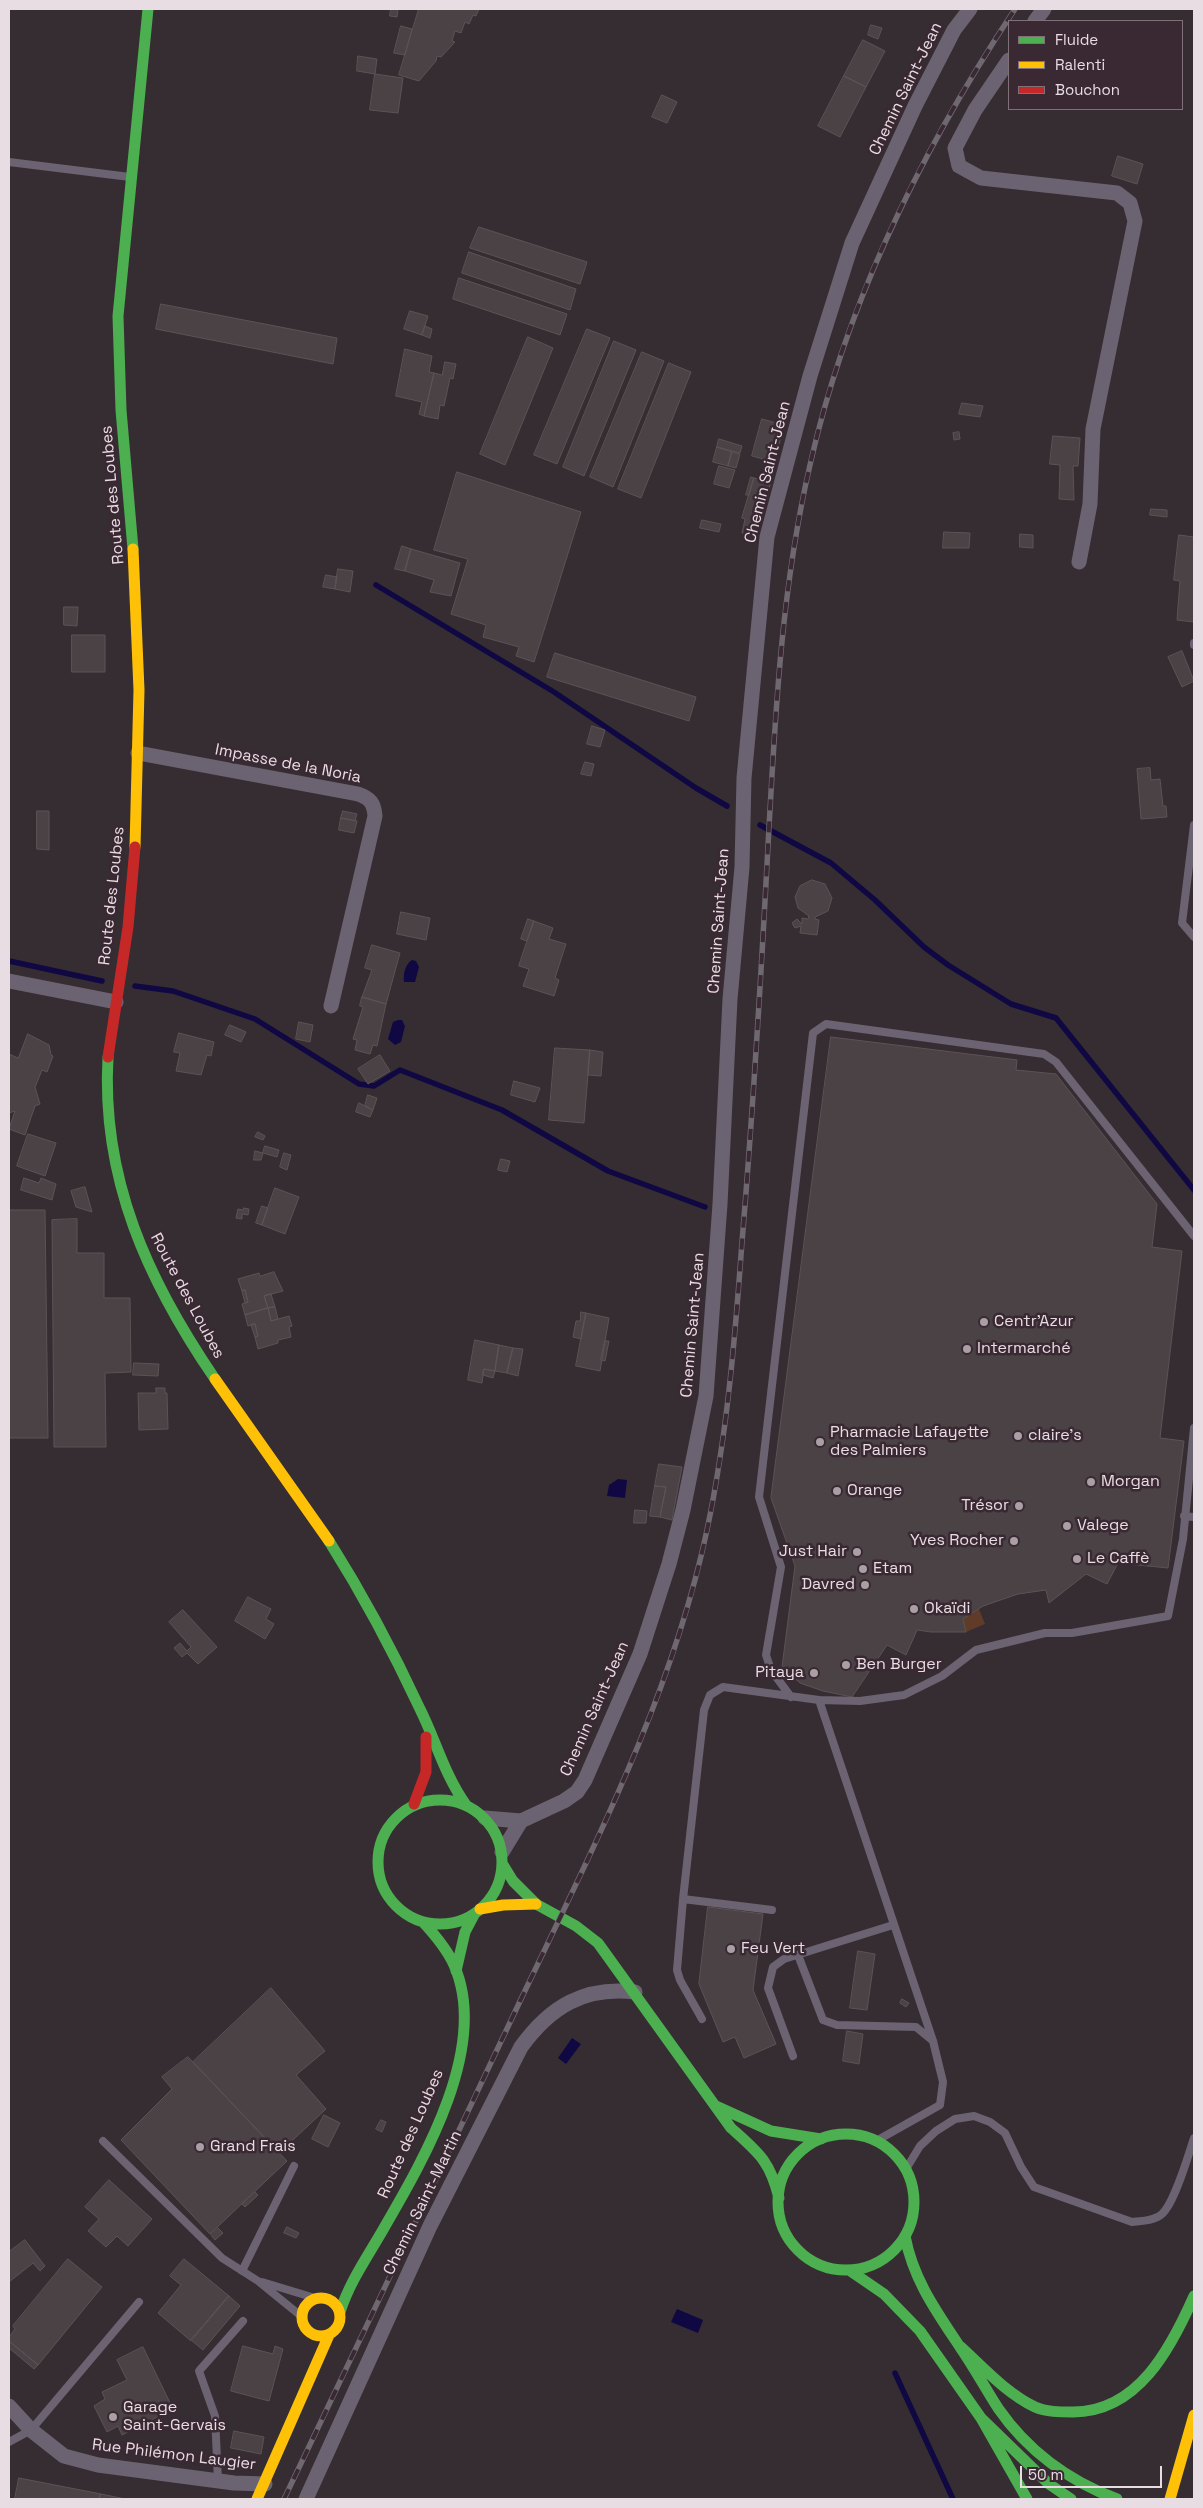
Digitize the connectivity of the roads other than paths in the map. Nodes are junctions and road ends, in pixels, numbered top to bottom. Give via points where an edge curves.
1 (148, 9) edge
2 (970, 9) edge
3 (1044, 9) edge
4 (1036, 20) edge
5 (1008, 61) edge
6 (9, 162) edge
7 (130, 177) junction
8 (1079, 562) dead end
9 (138, 753) junction
10 (1194, 826) edge
11 (1194, 937) edge
12 (9, 981) edge
13 (116, 1002) junction
14 (331, 1006) dead end
15 (1194, 1236) edge
16 (1194, 1428) edge
17 (1184, 1516) junction
18 (1194, 1517) edge
19 (790, 1696) junction
20 (819, 1700) junction
21 (418, 1706) junction
22 (414, 1804) junction
23 (466, 1805) junction
24 (484, 1818) junction
25 (521, 1821) junction
26 (502, 1858) junction
27 (683, 1899) junction
28 (536, 1904) junction
29 (772, 1910) dead end
30 (477, 1912) junction
31 (423, 1922) junction
32 (893, 1925) junction
33 (798, 1955) junction
34 (456, 1971) junction
35 (635, 1992) junction
36 (702, 2018) dead end
37 (933, 2041) junction
38 (793, 2056) dead end
39 (714, 2106) junction
40 (1194, 2138) edge
41 (821, 2139) junction
42 (103, 2141) dead end
43 (876, 2141) junction
44 (294, 2166) dead end
45 (906, 2169) junction
46 (779, 2198) junction
47 (905, 2236) junction
48 (850, 2270) junction
49 (242, 2271) junction
50 (356, 2271) junction
51 (258, 2280) junction
52 (1194, 2296) edge
53 (317, 2298) junction
54 (139, 2302) dead end
55 (340, 2312) junction
56 (301, 2316) junction
57 (243, 2321) dead end
58 (306, 2330) junction
59 (328, 2335) junction
60 (961, 2347) junction
61 (312, 2378) junction
62 (9, 2406) edge
63 (1194, 2415) edge
64 (981, 2418) junction
65 (31, 2430) junction
66 (9, 2442) edge
67 (218, 2481) junction
68 (265, 2484) junction
69 (257, 2499) edge
70 (306, 2499) edge
71 (1027, 2499) edge
72 (1071, 2499) edge
73 (1117, 2499) edge
74 (1170, 2499) edge

1 - 7 main road, Route des Loubes
2 - 25 street, Chemin Saint-Jean via 954,30 915,106 852,243 810,376 767,537 744,778 742,867 730,999 706,1396 670,1564 640,1654 585,1780 577,1792 564,1801
3 - 4 street
5 - 8 street via 975,110 955,148 959,166 981,178 1117,193 1130,203 1135,221 1093,429 1090,504
6 - 7 lane
7 - 9 main road, Route des Loubes via 118,316 118,363 139,629
9 - 13 main road, Route des Loubes via 134,879
9 - 14 street, Impasse de la Noria via 358,794 371,801 375,816
10 - 11 lane via 1182,923
12 - 13 street
13 - 21 main road, Route des Loubes via 108,1073 109,1127 118,1177 142,1250 201,1361 351,1576
15 - 19 lane via 1056,1062 1044,1054 826,1024 813,1033 759,1497 781,1567 766,1655 770,1670
16 - 17 lane
17 - 18 lane
17 - 20 lane via 1183,1539 1168,1616 1072,1633 1045,1633 976,1650 942,1676 904,1695
19 - 20 lane
19 - 27 lane via 722,1687 710,1695 704,1710
20 - 32 lane
21 - 22 main road, Route des Loubes via 428,1757 424,1787
21 - 23 main road, Route des Loubes via 432,1732 447,1776
22 - 23 main road via 444,1799
22 - 31 main road via 388,1826 381,1841 379,1874 384,1890 394,1904
23 - 24 main road
24 - 25 street, Chemin Saint-Jean
24 - 26 main road via 493,1828
25 - 26 street
26 - 28 main road via 514,1881
26 - 30 main road via 496,1888
27 - 29 lane
27 - 36 lane via 678,1970 680,1980
28 - 30 main road via 503,1905
28 - 35 main road via 598,1942
30 - 31 main road via 449,1924
30 - 34 main road, Route des Loubes via 465,1932
31 - 34 main road, Route des Loubes via 446,1951
32 - 33 lane
32 - 37 lane
33 - 37 lane via 823,2020 837,2025 916,2028
33 - 38 lane via 773,1967 768,1988
34 - 50 main road, Route des Loubes via 464,2031 456,2076 431,2137 392,2215
35 - 39 main road
35 - 70 street, Chemin Saint-Martin via 602,1991 572,2001 550,2014 520,2047 433,2219
37 - 43 lane via 943,2082 940,2106
39 - 41 main road via 770,2131
39 - 46 main road via 731,2128 758,2152 773,2174
40 - 45 lane via 1172,2198 1162,2215 1132,2222 1034,2187 1005,2133 974,2116 955,2120 936,2131 920,2146
41 - 43 main road via 848,2134
41 - 46 main road via 804,2148 792,2162 782,2179
42 - 49 lane via 222,2258
43 - 45 main road via 893,2153
44 - 49 lane
45 - 47 main road via 914,2202 912,2220
46 - 48 main road via 783,2226 798,2250 831,2268
47 - 48 main road via 884,2259
47 - 60 main road via 907,2255 924,2296
48 - 64 main road via 884,2294 920,2331
49 - 51 lane
50 - 53 main road, Route des Loubes
50 - 55 main road, Route des Loubes
51 - 53 lane
51 - 56 lane
52 - 60 main road via 1171,2344 1138,2387 1104,2409 1079,2415 1037,2408 1010,2391
53 - 55 main road via 332,2301
53 - 56 main road via 308,2302
54 - 65 lane
55 - 59 main road via 338,2326
56 - 58 main road
57 - 67 lane via 199,2371 215,2416
58 - 59 main road via 321,2336
58 - 61 main road
59 - 61 main road
60 - 73 main road via 1011,2425 1034,2448 1076,2481
61 - 68 main road
62 - 65 street, Rue Philémon Laugier
63 - 74 main road
64 - 71 main road
64 - 72 main road via 1049,2484
65 - 66 lane
65 - 67 street, Rue Philémon Laugier via 64,2456 98,2465
67 - 68 street, Rue Philémon Laugier
68 - 69 main road

